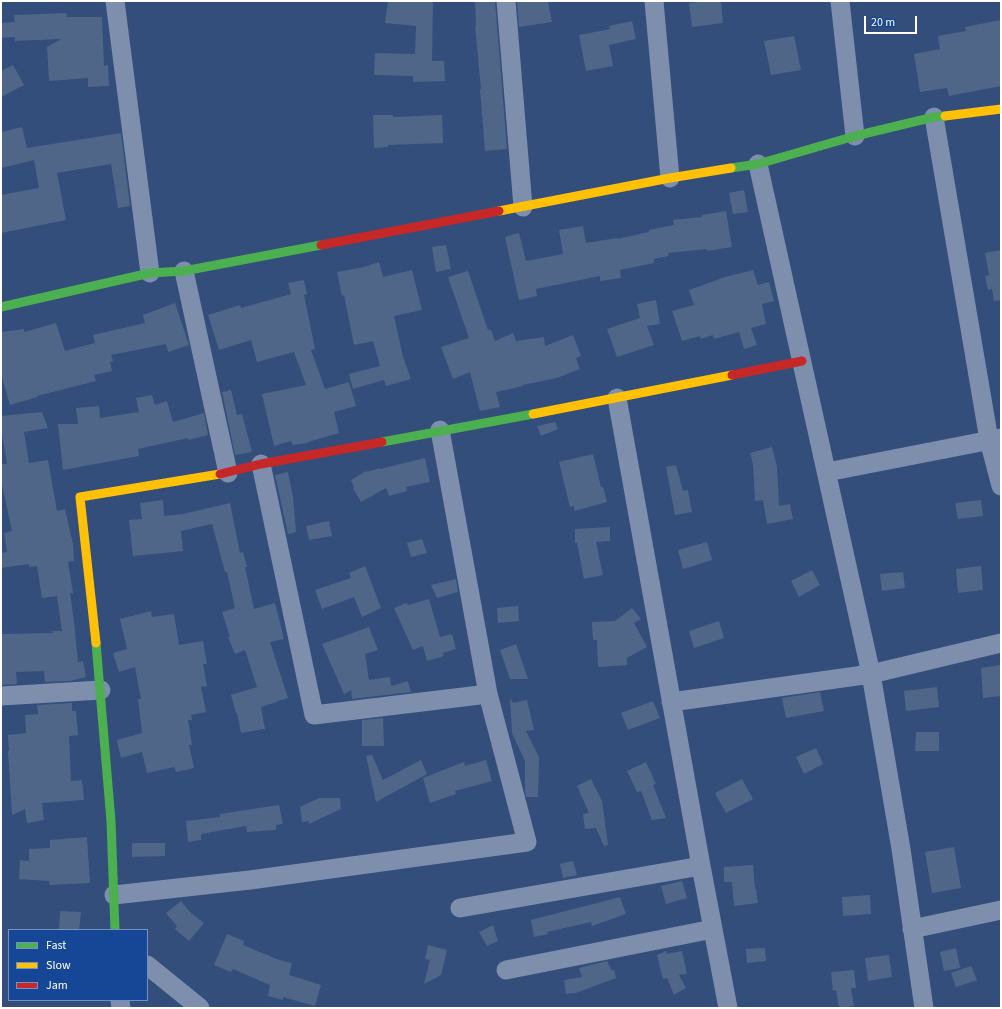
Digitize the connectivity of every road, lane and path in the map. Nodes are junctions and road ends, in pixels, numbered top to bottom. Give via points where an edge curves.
1 (115, 1) edge
2 (506, 1) edge
3 (654, 1) edge
4 (840, 1) edge
5 (1001, 109) edge
6 (934, 117) junction
7 (855, 136) junction
8 (758, 164) junction
9 (670, 178) junction
10 (523, 207) junction
11 (184, 271) junction
12 (150, 273) junction
13 (1, 307) edge
14 (802, 361) junction
15 (617, 398) junction
16 (440, 430) junction
17 (995, 439) edge
18 (261, 464) junction
19 (827, 472) junction
20 (228, 473) junction
21 (1001, 486) edge
22 (1001, 643) edge
23 (871, 674) junction
24 (101, 690) junction
25 (488, 694) junction
26 (1, 696) edge
27 (672, 702) junction
28 (701, 866) junction
29 (114, 895) junction
30 (460, 908) dead end
31 (1001, 910) edge
32 (912, 928) junction
33 (115, 929) edge
34 (713, 929) junction
35 (148, 966) edge
36 (506, 970) dead end
37 (200, 1008) edge
38 (728, 1008) edge
39 (924, 1008) edge

1 - 12 street
2 - 10 street
3 - 9 street
4 - 7 street
5 - 6 street
6 - 7 street
6 - 17 street
7 - 8 street
8 - 9 street
8 - 14 street
9 - 10 street
10 - 11 street
11 - 12 street
11 - 20 street
12 - 13 street
14 - 15 street
14 - 19 street
15 - 16 street
15 - 27 street
16 - 18 street
16 - 25 street
17 - 19 street
17 - 21 street
18 - 20 street
18 - 25 street via 314,715
19 - 23 street
20 - 24 street via 80,497
22 - 23 street
23 - 27 street
23 - 32 street
24 - 26 street
24 - 29 street
25 - 29 street via 527,842 250,880
27 - 28 street
28 - 30 street
28 - 34 street
29 - 33 street
31 - 32 street
32 - 39 street
34 - 36 street
34 - 38 street
35 - 37 street

